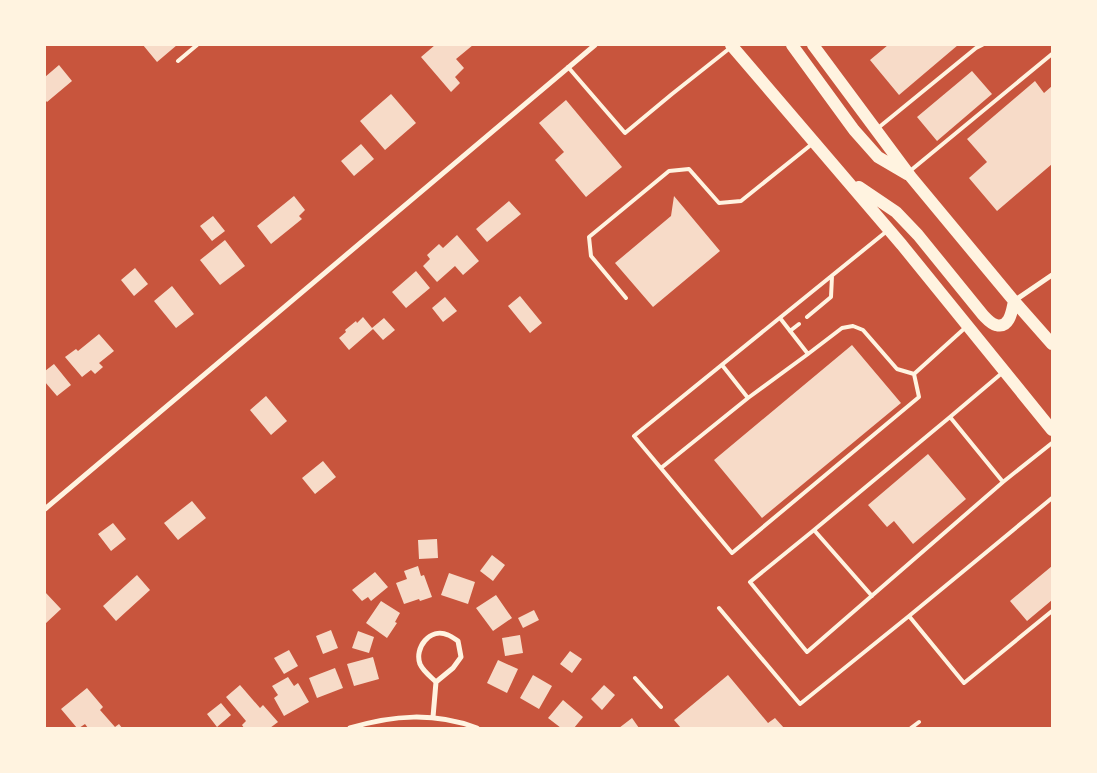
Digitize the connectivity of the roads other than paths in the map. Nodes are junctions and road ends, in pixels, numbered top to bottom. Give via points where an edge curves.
1 (197, 45) edge
2 (596, 45) edge
3 (792, 45) edge
4 (812, 45) edge
5 (982, 45) edge
6 (732, 46) edge
7 (1052, 54) edge
8 (178, 61) dead end
9 (568, 67) junction
10 (876, 130) junction
11 (814, 142) junction
12 (910, 174) junction
13 (844, 178) junction
14 (889, 229) junction
15 (1052, 275) edge
16 (832, 276) junction
17 (626, 298) dead end
18 (1014, 301) junction
19 (807, 317) dead end
20 (780, 318) junction
21 (799, 324) dead end
22 (968, 325) junction
23 (790, 331) junction
24 (1052, 343) edge
25 (808, 354) junction
26 (722, 365) junction
27 (1004, 371) junction
28 (914, 374) junction
29 (748, 398) junction
30 (950, 417) junction
31 (1052, 430) edge
32 (1052, 443) edge
33 (661, 468) junction
34 (1003, 482) junction
35 (1052, 498) edge
36 (45, 509) edge
37 (814, 530) junction
38 (872, 596) junction
39 (719, 608) dead end
40 (1052, 611) edge
41 (909, 616) junction
42 (636, 678) dead end
43 (436, 682) junction
44 (660, 707) dead end
45 (433, 717) junction
46 (919, 722) dead end
47 (350, 728) edge
48 (476, 728) edge
49 (911, 728) edge

1 - 8 lane
2 - 9 street
3 - 12 main road via 854,130 878,157
4 - 10 main road
5 - 10 lane
6 - 9 lane via 625,133
6 - 11 main road
7 - 12 lane
9 - 36 street
10 - 12 main road
11 - 13 main road
11 - 17 lane via 741,201 718,203 689,169 669,171 618,213 590,237 591,256
12 - 18 main road
13 - 14 main road
13 - 18 main road via 896,212 990,321 996,325 1007,322
14 - 16 lane
14 - 22 main road
15 - 18 street
16 - 19 lane via 831,297
16 - 20 lane
18 - 24 main road
20 - 23 lane
20 - 26 lane
21 - 23 lane
22 - 27 main road
22 - 28 lane
23 - 25 lane
25 - 28 lane via 842,328 854,326 863,330 897,369
25 - 29 lane
26 - 29 lane
26 - 33 lane via 634,436
27 - 30 lane
27 - 31 main road
28 - 33 lane via 919,398 732,553
29 - 33 lane
30 - 34 lane
30 - 37 lane
32 - 34 lane
34 - 38 lane
35 - 41 lane
37 - 38 lane
37 - 38 lane via 750,582 807,652
39 - 41 lane via 800,704
40 - 41 lane via 964,683
42 - 44 lane
43 - 43 street via 461,657 458,641 448,634 436,634 424,640 418,654 421,666
43 - 45 street
45 - 47 street via 373,721
45 - 48 street
46 - 49 lane

